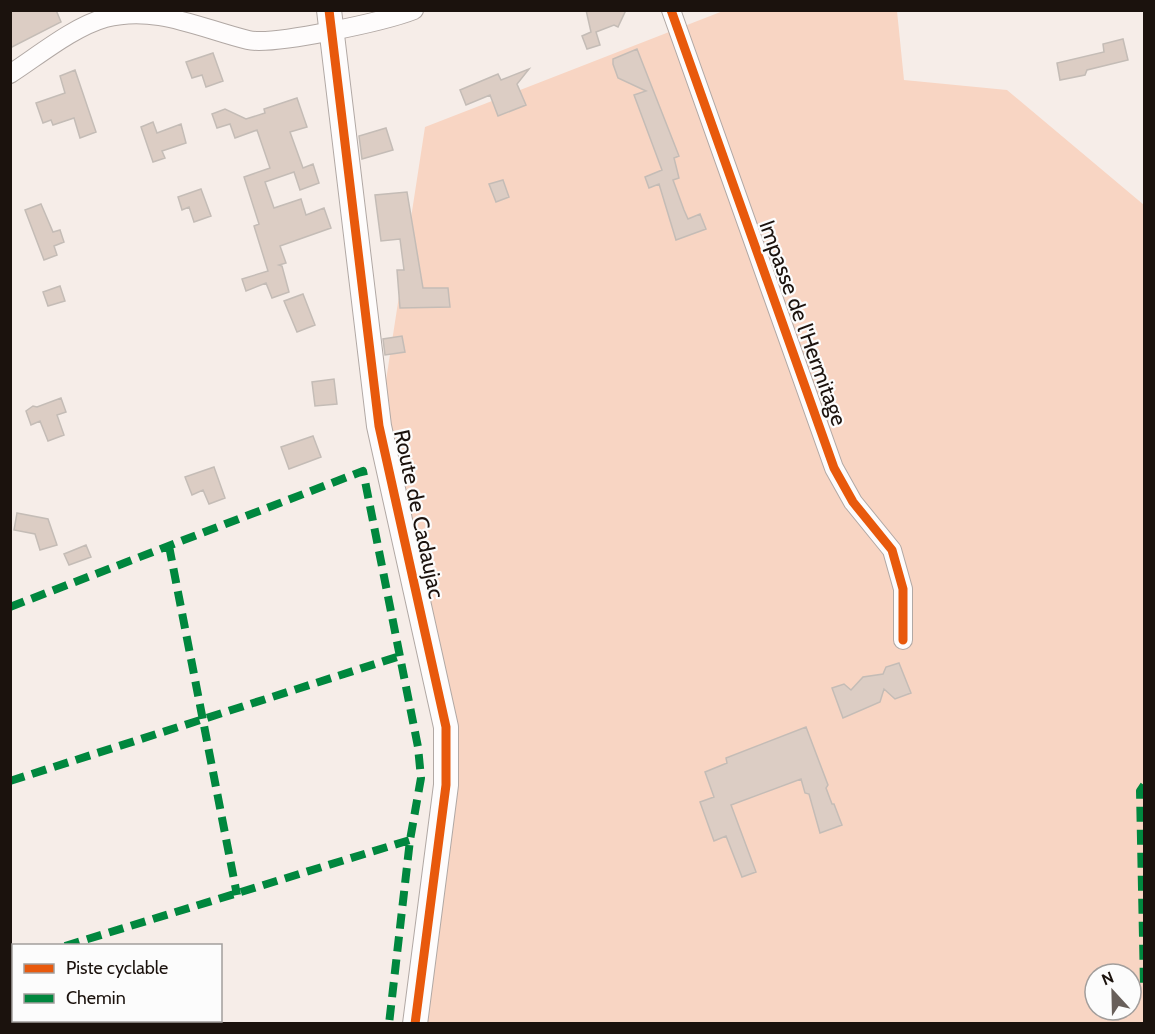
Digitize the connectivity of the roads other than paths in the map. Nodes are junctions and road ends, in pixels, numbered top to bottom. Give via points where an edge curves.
1 (414, 10) edge
2 (671, 10) edge
3 (331, 20) edge
4 (10, 74) edge
5 (903, 640) dead end
6 (415, 1023) edge

1 - 3 street via 396,17
2 - 5 street, Impasse de l'Hermitage via 834,468 853,502 892,550 903,589
3 - 4 street via 250,40 164,16 136,14 104,19 59,41
3 - 6 street, Route de Cadaujac via 379,426 446,727 446,785

